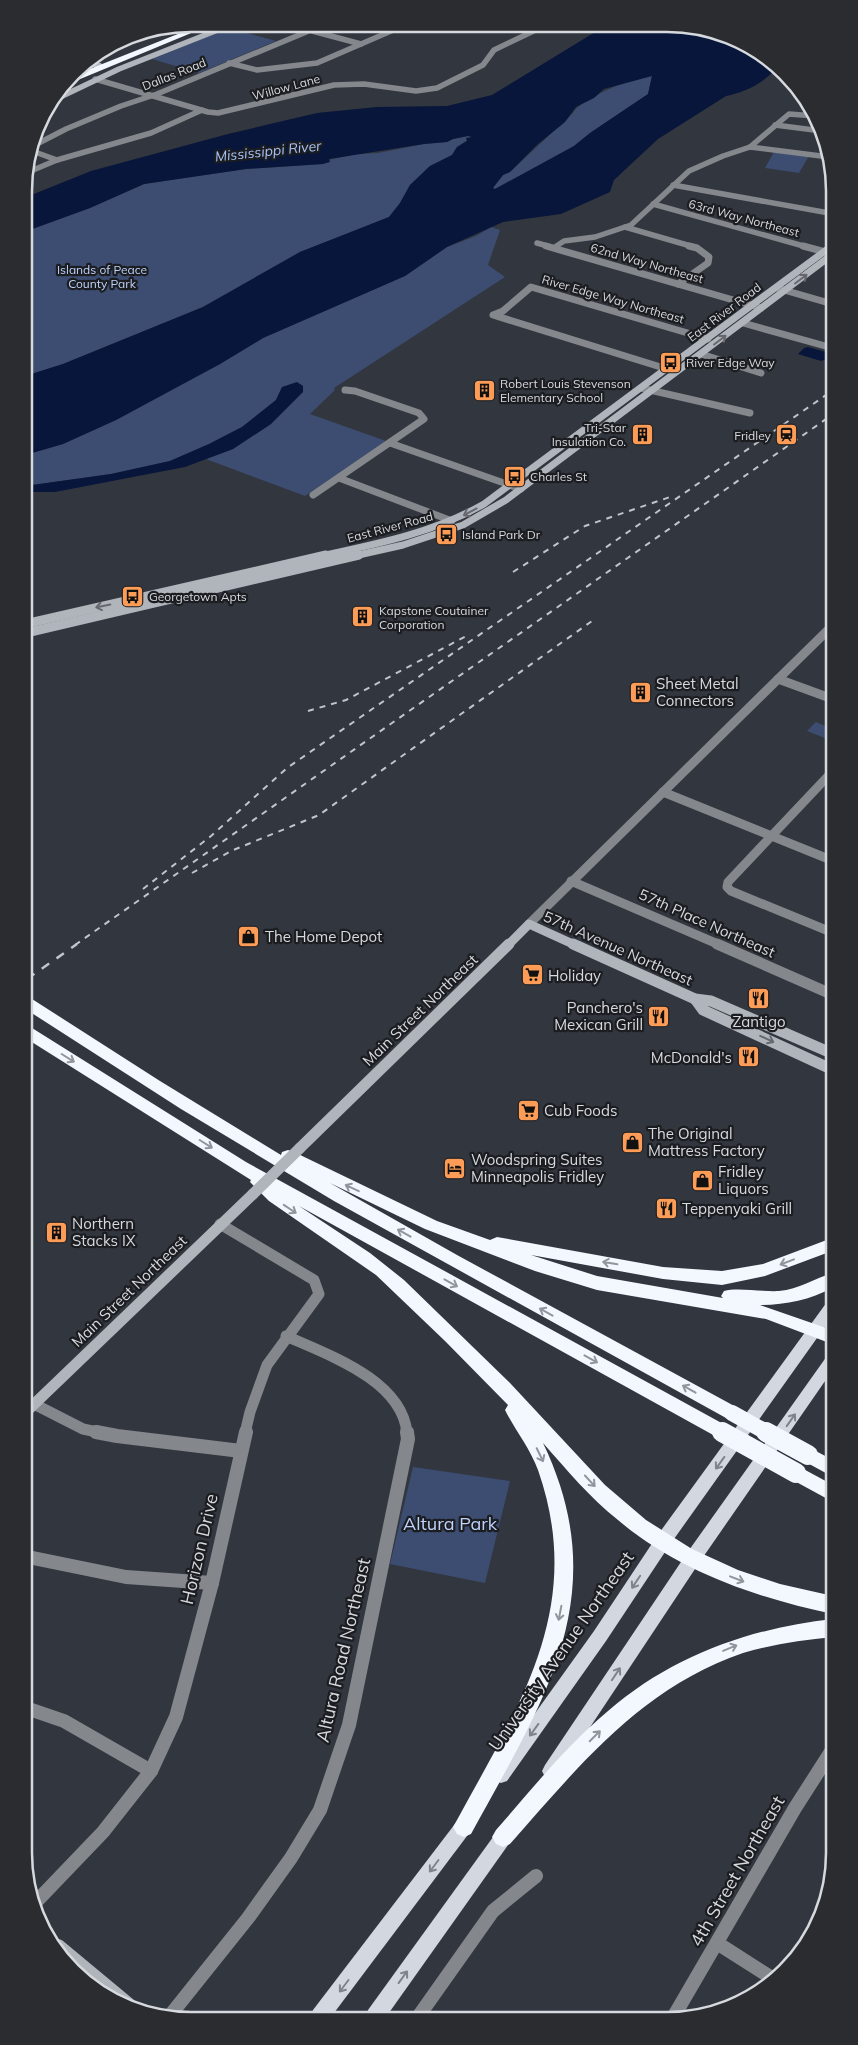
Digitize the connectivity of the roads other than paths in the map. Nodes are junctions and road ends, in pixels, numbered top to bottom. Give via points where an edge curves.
1 (187, 32) edge
2 (213, 32) edge
3 (304, 32) edge
4 (316, 32) edge
5 (389, 32) edge
6 (532, 32) edge
7 (361, 44) junction
8 (229, 63) junction
9 (95, 65) edge
10 (100, 66) junction
11 (87, 72) edge
12 (95, 79) junction
13 (66, 94) edge
14 (151, 96) junction
15 (202, 110) junction
16 (806, 115) edge
17 (776, 125) junction
18 (813, 130) edge
19 (40, 142) edge
20 (750, 147) junction
21 (37, 153) edge
22 (821, 156) edge
23 (57, 160) junction
24 (34, 170) edge
25 (673, 185) junction
26 (653, 204) junction
27 (826, 212) edge
28 (625, 228) junction
29 (537, 243) dead end
30 (556, 247) junction
31 (826, 250) edge
32 (826, 251) edge
33 (826, 261) edge
34 (678, 284) junction
35 (775, 288) junction
36 (785, 291) junction
37 (826, 302) edge
38 (752, 305) junction
39 (762, 308) junction
40 (742, 323) junction
41 (708, 339) junction
42 (826, 346) edge
43 (701, 354) junction
44 (667, 369) junction
45 (761, 373) dead end
46 (640, 388) junction
47 (346, 390) dead end
48 (653, 390) junction
49 (750, 414) dead end
50 (390, 443) junction
51 (339, 478) junction
52 (510, 485) junction
53 (521, 489) junction
54 (313, 496) dead end
55 (452, 521) junction
56 (33, 622) edge
57 (33, 631) edge
58 (826, 632) edge
59 (778, 679) junction
60 (826, 696) edge
61 (826, 778) edge
62 (663, 792) junction
63 (771, 836) junction
64 (826, 858) edge
65 (571, 881) junction
66 (529, 924) junction
67 (826, 930) edge
68 (826, 992) edge
69 (694, 999) junction
70 (33, 1007) edge
71 (32, 1035) edge
72 (825, 1051) edge
73 (825, 1065) edge
74 (145, 1080) junction
75 (240, 1166) junction
76 (412, 1216) junction
77 (220, 1224) junction
78 (825, 1247) edge
79 (505, 1254) junction
80 (825, 1283) edge
81 (825, 1315) edge
82 (815, 1330) junction
83 (447, 1333) junction
84 (825, 1334) edge
85 (286, 1336) junction
86 (825, 1370) edge
87 (32, 1406) edge
88 (32, 1408) edge
89 (241, 1451) junction
90 (825, 1465) edge
91 (825, 1490) edge
92 (663, 1541) junction
93 (32, 1558) edge
94 (693, 1558) junction
95 (212, 1583) junction
96 (825, 1603) edge
97 (825, 1629) edge
98 (32, 1710) edge
99 (825, 1761) edge
100 (151, 1770) junction
101 (464, 1827) junction
102 (503, 1837) junction
103 (536, 1876) dead end
104 (39, 1899) edge
105 (717, 1943) junction
106 (71, 1957) edge
107 (768, 1975) edge
108 (112, 1991) edge
109 (173, 2011) edge
110 (324, 2012) edge
111 (379, 2012) edge
112 (422, 2012) edge
113 (677, 2012) edge

1 - 10 highway
2 - 12 main road
3 - 8 street, Dallas Road
4 - 7 street
5 - 7 street
6 - 15 street, Willow Lane via 494,50 483,65 437,88 416,90 364,84 334,85 230,112
7 - 8 street via 311,64 257,70
8 - 14 street, Dallas Road
9 - 10 main road
10 - 11 highway
12 - 13 main road
12 - 14 street
14 - 15 street
14 - 19 street, Dallas Road
15 - 23 street, Willow Lane via 151,133
16 - 17 street via 792,113
17 - 18 street
17 - 20 street
20 - 22 street
20 - 25 street via 694,168
21 - 23 street
23 - 24 street, Willow Lane
25 - 26 street
25 - 27 street
26 - 28 street
26 - 31 street, 63rd Way Northeast
28 - 30 street via 564,241
28 - 34 street via 708,254 708,263
29 - 30 street, 62nd Way Northeast
30 - 34 street, 62nd Way Northeast
32 - 35 main road, East River Road
36 -> 33 main road, East River Road
34 - 38 street, 62nd Way Northeast
35 - 36 street
35 - 38 main road, East River Road
36 - 37 street
36 - 39 main road, East River Road
38 - 39 street, 62nd Way Northeast
38 - 41 main road, East River Road
39 - 40 main road, East River Road
40 - 42 street
43 -> 40 main road, East River Road
41 - 44 main road, East River Road
41 - 44 street, River Edge Way Northeast via 531,287 503,311 493,315
43 - 45 street
43 - 48 main road, East River Road
44 - 46 main road, East River Road
46 - 48 street
46 - 52 main road, East River Road
47 - 50 street via 424,417
48 - 49 street
48 - 53 main road, East River Road
50 - 51 street
50 - 52 street
51 - 54 street
51 - 55 street
52 - 53 street
52 -> 55 main road, East River Road via 486,503
53 - 57 main road, East River Road via 478,518 425,539
55 -> 56 main road, East River Road via 397,539
58 - 59 street, Main Street Northeast
59 - 60 street
59 - 62 street, Main Street Northeast
61 - 63 street
62 - 63 street
62 - 65 street, Main Street Northeast
63 - 64 street
63 - 67 street via 728,882 727,887
65 - 66 street, Main Street Northeast
65 - 68 street, 57th Place Northeast
66 - 69 main road, 57th Avenue Northeast
66 - 77 main road, Main Street Northeast, bridge
69 - 72 main road, 57th Avenue Northeast via 711,1001
69 -> 73 main road, 57th Avenue Northeast via 703,1010
70 - 74 highway
71 -> 75 highway
76 -> 74 highway via 322,1173
90 -> 74 highway, bridge via 386,1223
75 -> 83 highway via 277,1200 388,1276
75 -> 91 highway, bridge
78 -> 76 highway via 754,1273 733,1277 696,1277 496,1242
76 - 79 highway
77 - 85 street, Horizon Drive via 314,1280 318,1294
77 - 87 main road, Main Street Northeast
79 - 80 highway via 568,1269 746,1298 792,1296
79 - 82 highway via 597,1283 768,1313
81 - 82 main road, University Avenue Northeast
82 - 84 highway
82 -> 92 main road, University Avenue Northeast
83 -> 92 highway via 505,1389 616,1507
83 -> 101 highway via 512,1407 539,1451 557,1498 565,1553 562,1609 548,1659 528,1707
85 - 89 street, Horizon Drive via 267,1365 250,1412
85 - 109 street, Altura Road Northeast via 362,1372 385,1390 404,1413 407,1448 349,1724 320,1810 248,1918
94 -> 86 main road
88 - 89 street via 83,1429
89 - 95 street, Horizon Drive
92 - 94 highway
92 -> 101 main road, University Avenue Northeast via 600,1636
93 - 95 street via 126,1577
94 -> 96 highway via 754,1586
102 -> 94 main road
95 - 100 street, Horizon Drive via 176,1716
102 -> 97 highway via 598,1733 634,1701 663,1682 698,1662 748,1642 786,1632
98 - 100 street via 64,1721
99 - 105 street, 4th Street Northeast
100 - 104 street, Horizon Drive via 103,1832
101 -> 110 main road, University Avenue Northeast
111 -> 102 main road
103 - 112 street via 493,1912
105 - 107 street
105 - 113 street, 4th Street Northeast
106 - 108 main road

